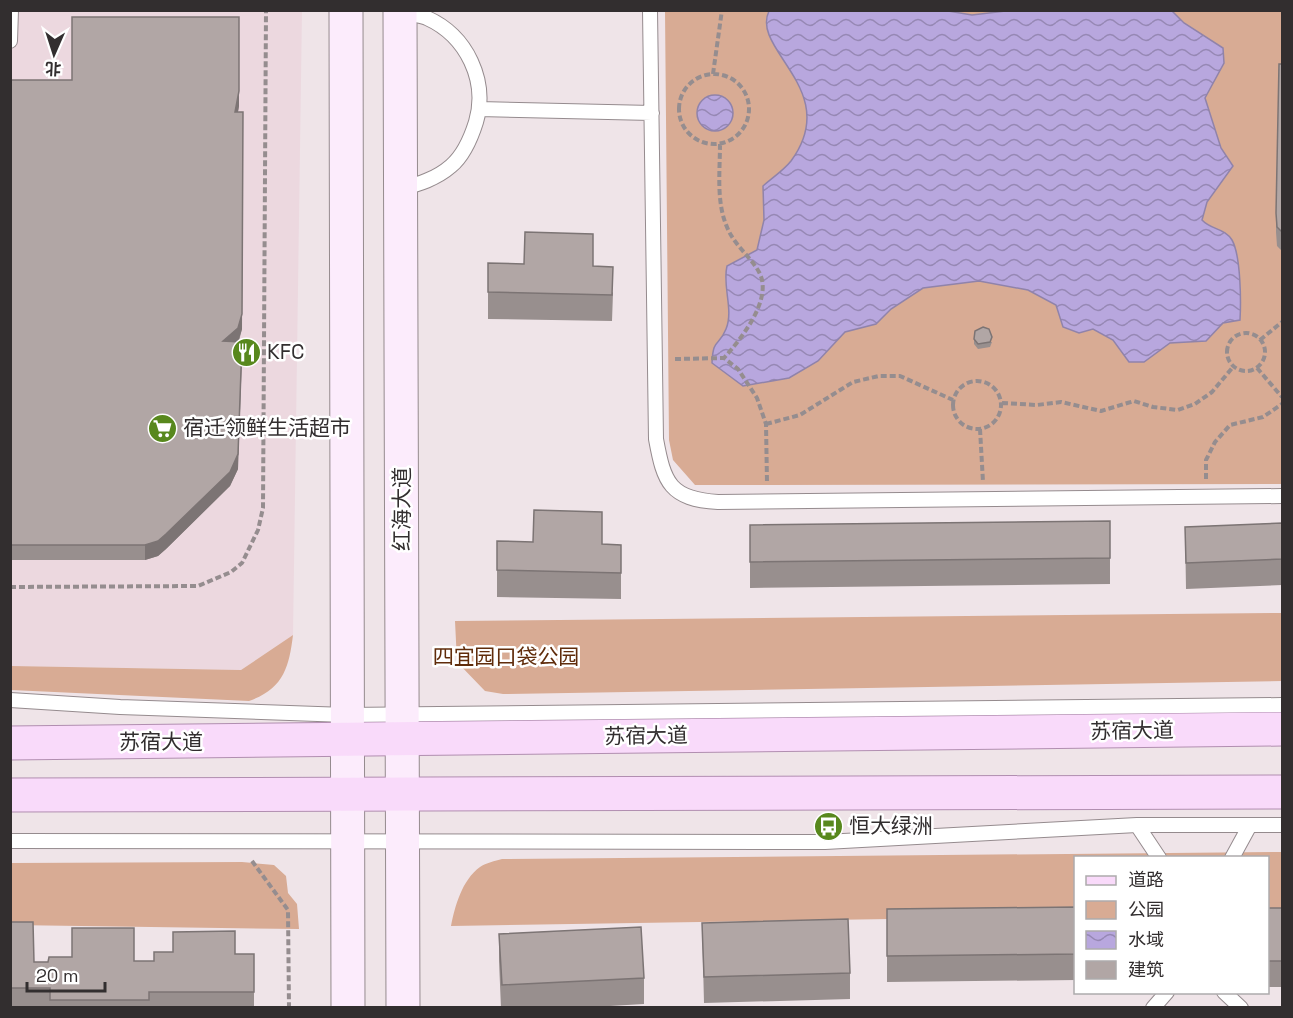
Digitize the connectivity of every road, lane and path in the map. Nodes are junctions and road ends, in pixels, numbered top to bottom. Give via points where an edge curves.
1 (11, 10) edge
2 (266, 10) edge
3 (346, 10) edge
4 (650, 10) edge
5 (722, 10) edge
6 (400, 11) edge
7 (10, 41) edge
8 (713, 74) junction
9 (480, 109) junction
10 (652, 113) junction
11 (720, 144) junction
12 (400, 189) junction
13 (1282, 322) edge
14 (1260, 340) junction
15 (724, 358) junction
16 (655, 359) junction
17 (1233, 367) junction
18 (1257, 368) junction
19 (1282, 397) edge
20 (953, 400) junction
21 (1002, 403) junction
22 (1282, 404) edge
23 (766, 424) junction
24 (980, 429) junction
25 (1205, 496) junction
26 (1282, 496) edge
27 (983, 499) junction
28 (766, 501) junction
29 (10, 587) edge
30 (10, 700) edge
31 (1282, 705) edge
32 (403, 727) junction
33 (346, 728) junction
34 (1282, 729) edge
35 (10, 743) edge
36 (1282, 792) edge
37 (10, 795) edge
38 (347, 795) junction
39 (404, 795) junction
40 (1137, 825) junction
41 (1250, 825) junction
42 (1282, 825) edge
43 (236, 840) junction
44 (347, 840) junction
45 (403, 840) junction
46 (10, 841) edge
47 (1158, 856) edge
48 (1233, 856) edge
49 (1166, 994) edge
50 (1225, 994) edge
51 (289, 1008) edge
52 (348, 1008) edge
53 (403, 1008) edge
54 (1153, 1008) edge
55 (1241, 1008) edge

1 - 7 lane
2 - 29 path via 263,508 251,549 231,572 198,586
3 - 33 main road
4 - 10 lane
5 - 8 path
6 - 9 lane via 427,18 451,34 470,58 480,86
6 - 12 main road, 红海大道
8 - 11 path via 725,76 743,90 749,112 740,133
8 - 11 path via 692,82 680,101 679,113 682,124 698,141
9 - 10 lane
9 - 12 lane via 470,143 452,166 427,181
10 - 16 lane
11 - 15 path via 720,201 726,226 760,274 761,297 743,337
12 - 32 main road, 红海大道
13 - 14 path
14 - 17 path via 1250,334 1233,339 1227,356
14 - 18 path via 1265,352
15 - 16 path
15 - 23 path via 738,369 757,398
16 - 28 lane via 656,439 669,486 695,500
17 - 18 path via 1245,371
17 - 21 path via 1212,392 1178,410 1134,401 1101,411 1061,402
18 - 19 path
20 - 21 path via 960,387 983,380 996,388
20 - 23 path via 900,376 879,376 853,382 800,415
20 - 24 path via 955,416 961,423
21 - 24 path via 998,419
22 - 25 path via 1263,417 1230,425 1215,442 1206,460
23 - 28 path
24 - 27 path
25 - 26 lane
25 - 27 lane
27 - 28 lane
30 - 33 lane
31 - 32 lane
32 - 33 main road, 苏宿大道
32 - 34 main road, 苏宿大道
32 - 39 main road, 红海大道
33 - 35 main road, 苏宿大道
33 - 38 main road
36 - 39 main road
37 - 38 main road
38 - 39 main road
38 - 44 main road
39 - 45 main road, 红海大道
40 - 41 lane
40 - 45 lane via 825,842
40 - 47 lane
41 - 42 lane
41 - 48 lane
43 - 44 lane
43 - 46 lane
43 - 51 path via 288,910
44 - 45 lane
44 - 52 main road
45 - 53 main road, 红海大道
49 - 54 lane
50 - 55 lane

